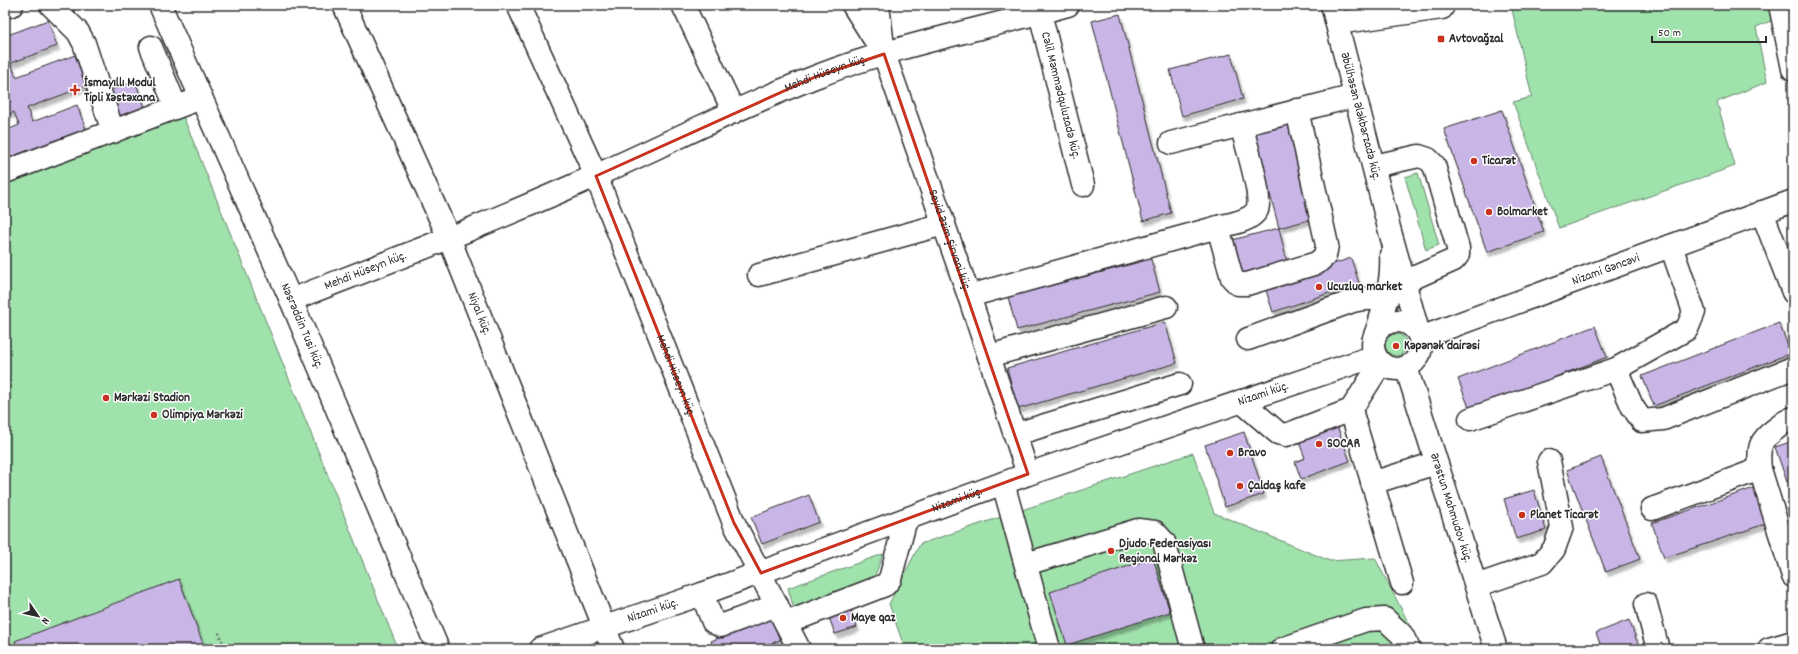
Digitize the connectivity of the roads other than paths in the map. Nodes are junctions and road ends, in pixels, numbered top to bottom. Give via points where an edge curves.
1 (12, 5) edge
2 (51, 5) edge
3 (160, 5) edge
4 (344, 5) edge
5 (518, 5) edge
6 (683, 5) edge
7 (853, 5) edge
8 (878, 5) edge
9 (1068, 5) edge
10 (1780, 5) edge
11 (5, 7) edge
12 (1442, 8) dead end
13 (1039, 9) edge
14 (1334, 14) edge
15 (151, 47) dead end
16 (884, 54) junction
17 (1793, 69) edge
18 (1355, 96) junction
19 (201, 98) junction
20 (176, 107) junction
21 (1297, 110) junction
22 (734, 112) junction
23 (1241, 125) junction
24 (113, 132) junction
25 (1171, 143) dead end
26 (1374, 166) junction
27 (5, 172) edge
28 (596, 176) junction
29 (1083, 184) dead end
30 (1793, 201) edge
31 (1762, 212) junction
32 (944, 224) junction
33 (1218, 227) junction
34 (1389, 228) junction
35 (449, 238) junction
36 (1671, 246) junction
37 (759, 275) dead end
38 (1404, 282) junction
39 (1793, 292) edge
40 (969, 296) junction
41 (1386, 299) junction
42 (291, 300) junction
43 (1166, 308) dead end
44 (1420, 338) junction
45 (1248, 339) dead end
46 (1377, 353) junction
47 (989, 356) junction
48 (1406, 367) junction
49 (1793, 368) edge
50 (1616, 369) junction
51 (1180, 384) dead end
52 (1242, 402) junction
53 (1351, 410) junction
54 (1793, 418) edge
55 (1470, 420) dead end
56 (1016, 434) junction
57 (1549, 461) dead end
58 (1436, 463) junction
59 (1760, 469) junction
60 (1028, 474) junction
61 (1003, 483) junction
62 (1372, 483) junction
63 (1652, 509) dead end
64 (906, 519) junction
65 (1026, 564) junction
66 (761, 573) junction
67 (1793, 576) edge
68 (1402, 583) dead end
69 (1476, 586) junction
70 (702, 594) junction
71 (1646, 604) dead end
72 (782, 614) junction
73 (605, 627) junction
74 (1793, 642) edge
75 (438, 649) edge
76 (540, 649) edge
77 (613, 649) edge
78 (799, 649) edge
79 (1049, 649) edge
80 (1193, 649) edge
81 (1282, 649) edge
82 (1409, 649) edge
83 (1496, 649) edge
84 (1658, 649) edge
85 (1769, 649) edge

1 - 11 main road
2 - 24 main road via 78,32 84,43
3 - 19 main road, Nəsrəddin Tusi küç.
4 - 35 main road, Niyal küç.
5 - 28 main road, Mehdi Hüseyn küç.
6 - 22 main road
7 - 16 main road
8 - 16 main road, Seyid Əzim Şirvani küç.
9 - 13 main road, Mehdi Hüseyn küç.
10 - 17 main road
12 - 14 main road
13 - 16 main road, Mehdi Hüseyn küç.
13 - 29 main road, Cəlil Məmmədquluzadə küç.
14 - 18 main road, Əbülhəsən Ələkbərzadə küç.
15 - 20 main road
16 - 22 main road, Mehdi Hüseyn küç. via 815,77
16 - 32 main road, Seyid Əzim Şirvani küç.
18 - 21 main road
18 - 26 main road, Əbülhəsən Ələkbərzadə küç.
19 - 20 main road
19 - 42 main road, Nəsrəddin Tusi küç.
20 - 24 main road
21 - 23 main road
21 - 33 main road via 1327,245 1325,256 1317,263 1247,284 1238,284 1232,278
22 - 28 main road, Mehdi Hüseyn küç.
23 - 25 main road
23 - 33 main road via 1259,197 1257,210 1247,219
24 - 27 main road
26 - 34 main road, Əbülhəsən Ələkbərzadə küç.
26 - 38 main road via 1418,156 1434,164 1458,248 1454,260
28 - 35 main road, Mehdi Hüseyn küç.
28 - 66 main road, Mehdi Hüseyn küç. via 734,522
30 - 31 main road, Nizami Gəncəvi
31 - 36 main road, Nizami Gəncəvi
31 - 39 main road
32 - 37 main road
32 - 40 main road, Seyid Əzim Şirvani küç.
33 - 40 main road
34 - 38 main road
34 - 41 main road via 1391,266
35 - 42 main road, Mehdi Hüseyn küç.
35 - 73 main road, Niyal küç.
36 - 44 main road, Nizami Gəncəvi
36 - 50 main road via 1694,312 1687,329
38 - 44 main road
40 - 47 main road, Seyid Əzim Şirvani küç.
41 - 45 main road via 1358,300
41 - 46 main road
42 - 75 main road, Nəsrəddin Tusi küç.
43 - 47 main road
44 - 46 main road via 1409,324 1392,321 1377,331
44 - 48 main road via 1421,347 1418,355
46 - 48 main road via 1393,368
46 - 52 main road, Nizami küç.
46 - 53 main road
47 - 56 main road, Seyid Əzim Şirvani küç.
48 - 58 main road, Ərəstun Mahmudov küç.
49 - 50 main road via 1663,419 1642,420 1632,406
50 - 55 main road
51 - 56 main road
52 - 53 main road via 1278,433 1286,435
52 - 60 main road, Nizami küç.
53 - 62 main road
54 - 59 main road via 1764,437 1759,452
56 - 60 main road, Seyid Əzim Şirvani küç.
57 - 69 main road via 1562,527 1554,549 1542,563
58 - 62 main road
58 - 69 main road, Ərəstun Mahmudov küç.
59 - 63 main road
59 - 67 main road
60 - 61 main road, Nizami küç.
61 - 64 main road, Nizami küç.
61 - 65 main road
62 - 68 main road
64 - 66 main road, Nizami küç.
64 - 72 main road via 890,579 885,585
65 - 79 main road
65 - 80 main road via 1138,530 1155,532 1164,542
66 - 70 main road, Nizami küç.
66 - 72 main road, Mehdi Hüseyn küç.
69 - 83 main road, Ərəstun Mahmudov küç.
70 - 72 main road via 713,622 721,626
70 - 73 main road, Nizami küç.
71 - 84 main road
72 - 78 main road, Mehdi Hüseyn küç.
73 - 76 main road, Nizami küç.
73 - 77 main road, Niyal küç.
74 - 85 main road
81 - 82 main road via 1366,620 1384,619 1402,635

